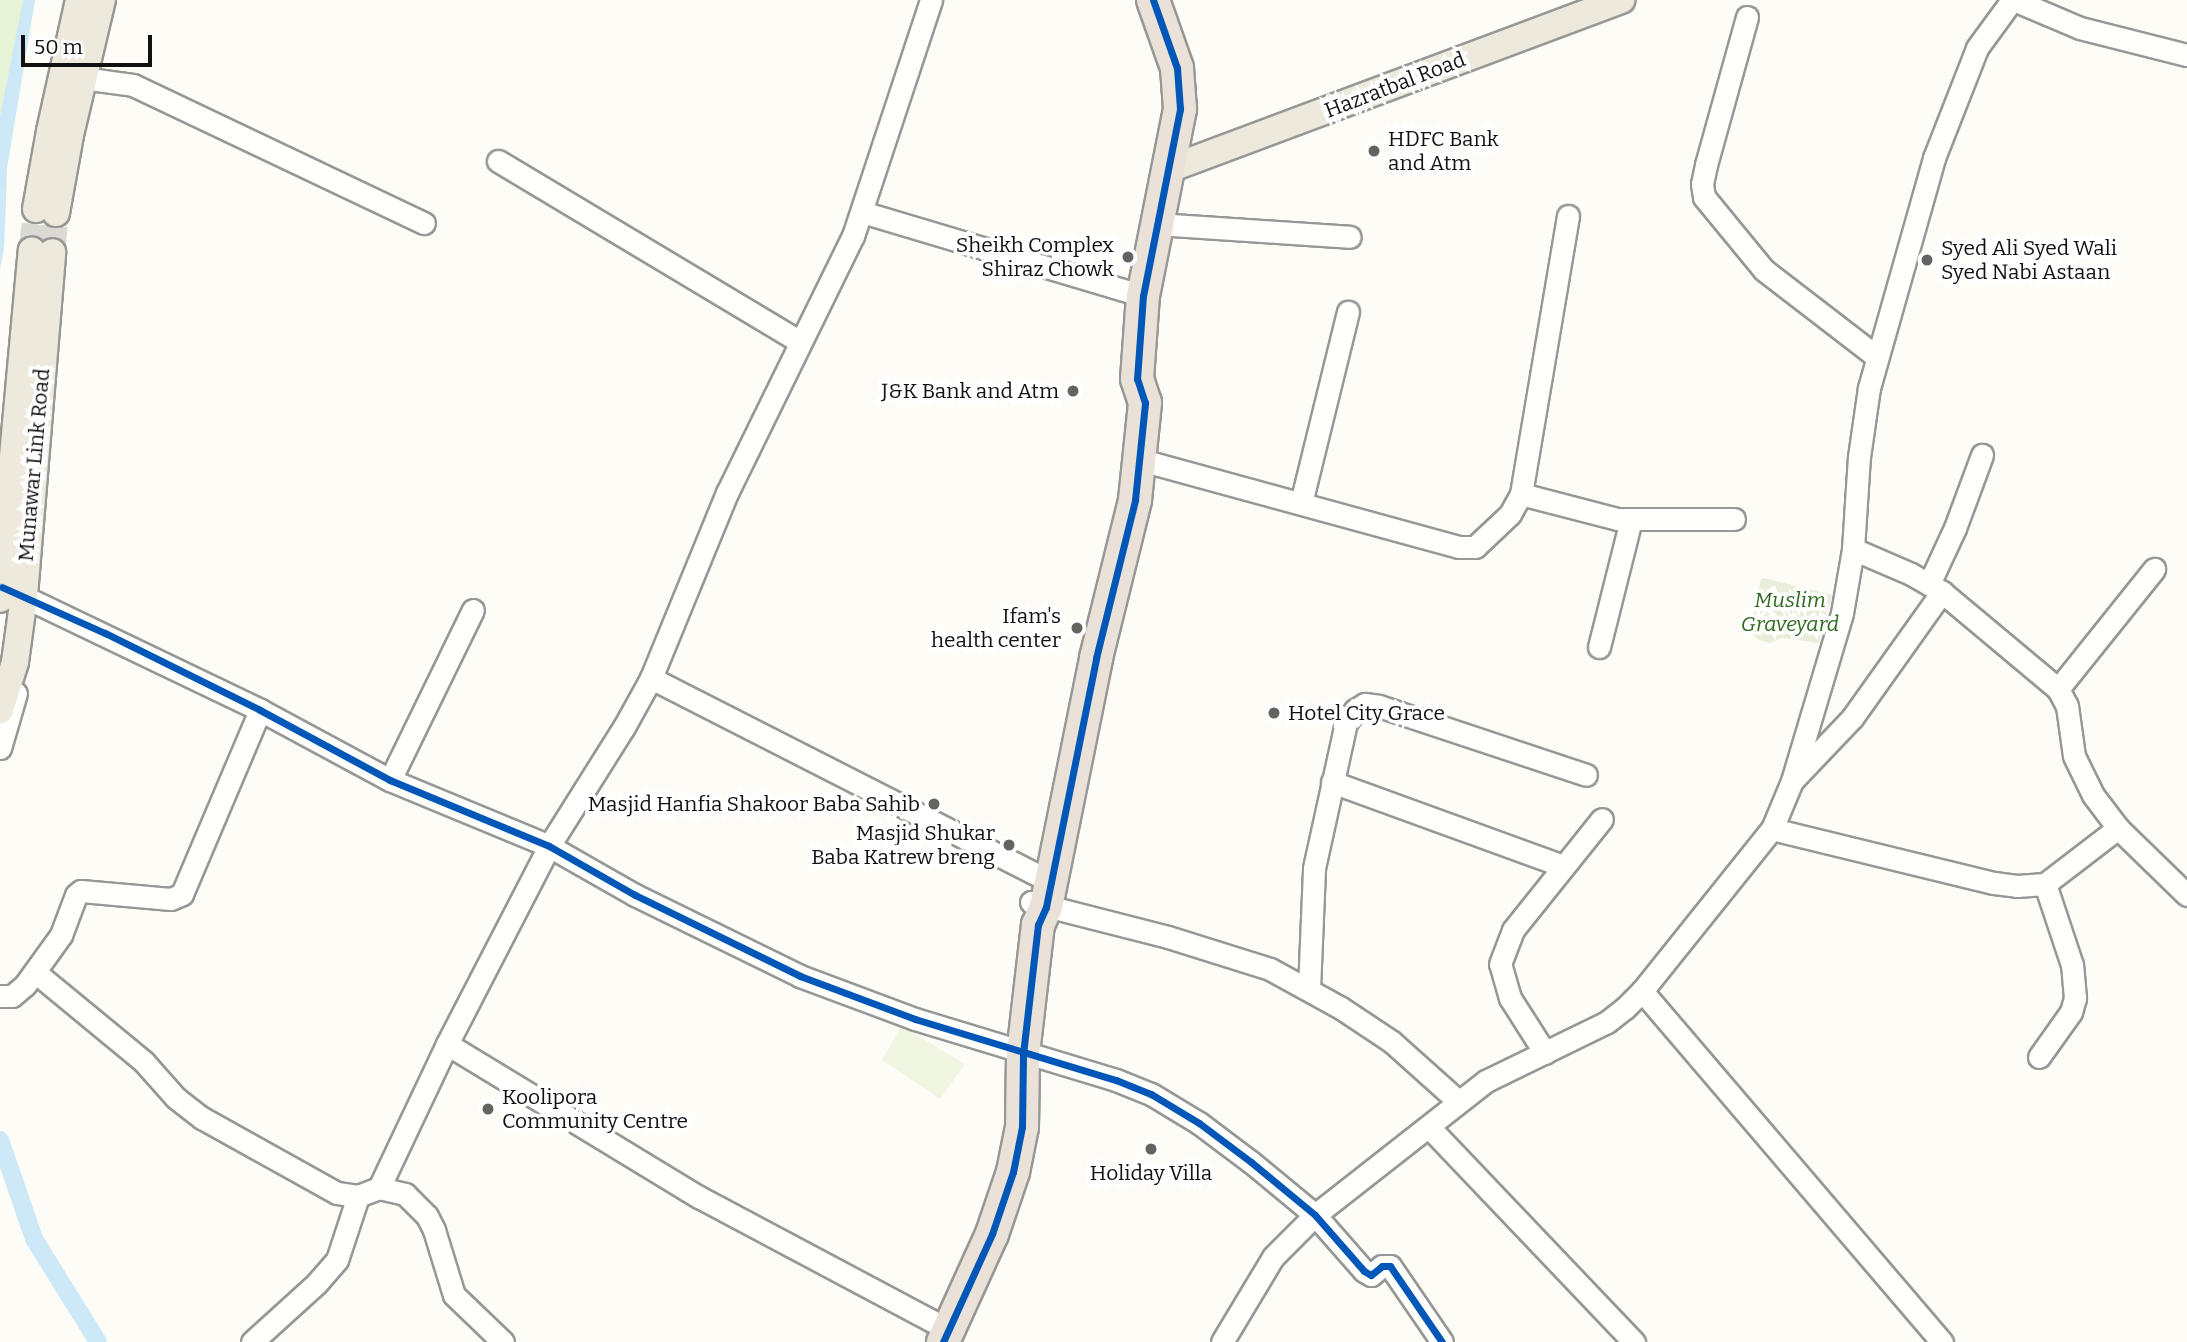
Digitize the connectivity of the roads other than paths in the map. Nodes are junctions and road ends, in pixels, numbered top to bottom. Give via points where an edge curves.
1 (79, 0) edge
2 (102, 0) edge
3 (931, 0) edge
4 (1153, 0) edge
5 (1621, 0) edge
6 (2013, 0) edge
7 (1747, 17) dead end
8 (2187, 55) edge
9 (72, 76) junction
10 (498, 161) dead end
11 (1169, 169) junction
12 (46, 211) tunnel mouth
13 (862, 212) junction
14 (1568, 216) dead end
15 (424, 223) dead end
16 (1156, 224) junction
17 (1350, 237) dead end
18 (42, 251) tunnel mouth
19 (1143, 296) junction
20 (1348, 312) dead end
21 (800, 342) junction
22 (1877, 357) junction
23 (1137, 379) junction
24 (1982, 455) dead end
25 (1141, 460) junction
26 (1521, 494) junction
27 (1301, 503) junction
28 (1734, 519) dead end
29 (1632, 520) junction
30 (1853, 549) junction
31 (2154, 569) dead end
32 (1935, 588) junction
33 (9, 594) edge
34 (473, 610) dead end
35 (1599, 648) dead end
36 (13, 670) junction
37 (651, 678) junction
38 (2058, 689) junction
39 (0, 710) edge
40 (260, 710) junction
41 (0, 748) edge
42 (1586, 775) dead end
43 (390, 780) junction
44 (1792, 781) junction
45 (1332, 782) junction
46 (1602, 819) dead end
47 (2118, 828) junction
48 (1772, 829) junction
49 (549, 846) junction
50 (1563, 866) junction
51 (2045, 884) junction
52 (2187, 895) edge
53 (1038, 902) junction
54 (35, 972) junction
55 (1309, 989) junction
56 (1642, 991) junction
57 (0, 996) edge
58 (447, 1044) junction
59 (1545, 1053) junction
60 (1023, 1054) junction
61 (2039, 1057) dead end
62 (1458, 1101) junction
63 (1430, 1128) junction
64 (379, 1188) junction
65 (358, 1196) junction
66 (1315, 1215) junction
67 (932, 1335) edge
68 (252, 1342) edge
69 (503, 1342) edge
70 (1222, 1342) edge
71 (1442, 1342) edge
72 (1634, 1342) edge
73 (1942, 1342) edge

1 - 9 main road
2 - 9 main road
3 - 13 street
4 - 11 highway via 1180,88
5 - 11 main road, Hazratbal Road
6 - 8 street via 2080,28
6 - 22 street via 1977,48 1948,115
7 - 22 street via 1706,165 1704,197 1764,270
9 - 12 main road
9 - 15 street via 133,85
10 - 21 street
11 - 16 highway
13 - 19 street
13 - 21 street
14 - 26 street
16 - 17 street
16 - 19 highway
18 - 33 main road, Munawar Link Road
19 - 23 highway
20 - 27 street
21 - 37 street via 727,494
22 - 30 street via 1859,457
23 - 25 highway via 1145,403
23 - 53 highway via 1128,395 1117,495 1081,641
24 - 32 street
25 - 27 street
25 - 53 highway
26 - 27 street via 1510,514 1475,547 1459,547
26 - 29 street via 1598,516
28 - 29 street
29 - 35 street
30 - 32 street
30 - 44 street via 1842,613
31 - 38 street
32 - 38 street
32 - 44 street via 1852,718
33 - 36 main road, Munawar Link Road
33 - 40 street
34 - 43 street
36 - 39 main road, Munawar Link Road
36 - 41 street via 18,685
37 - 49 street
37 - 53 street
38 - 47 street via 2067,706 2081,776
40 - 43 street
40 - 54 street via 183,894 172,899 81,891 61,935
42 - 45 street via 1365,704 1346,723
43 - 49 street
44 - 48 street
45 - 50 street
45 - 55 street via 1314,868
46 - 50 street
47 - 51 street
47 - 52 street
48 - 51 street via 1994,883
48 - 56 street
49 - 58 street
49 - 60 street via 635,895 800,976
50 - 59 street via 1513,930 1500,964 1510,998
51 - 61 street via 2072,965 2076,998
53 - 55 street via 1234,955
53 - 60 highway
54 - 57 street via 18,993
54 - 65 street via 144,1062 188,1109 337,1193
55 - 62 street via 1392,1042
56 - 59 street via 1607,1022
56 - 73 street
58 - 64 street
58 - 67 street
59 - 62 street via 1502,1072
60 - 66 street via 1151,1094 1199,1123
60 - 67 highway via 1022,1127 1002,1208
62 - 63 street
63 - 66 street
63 - 72 street
64 - 65 street
64 - 69 street via 405,1194 427,1216 454,1295
65 - 68 street via 337,1260
66 - 70 street via 1273,1257
66 - 71 street via 1364,1271 1371,1275 1390,1266

